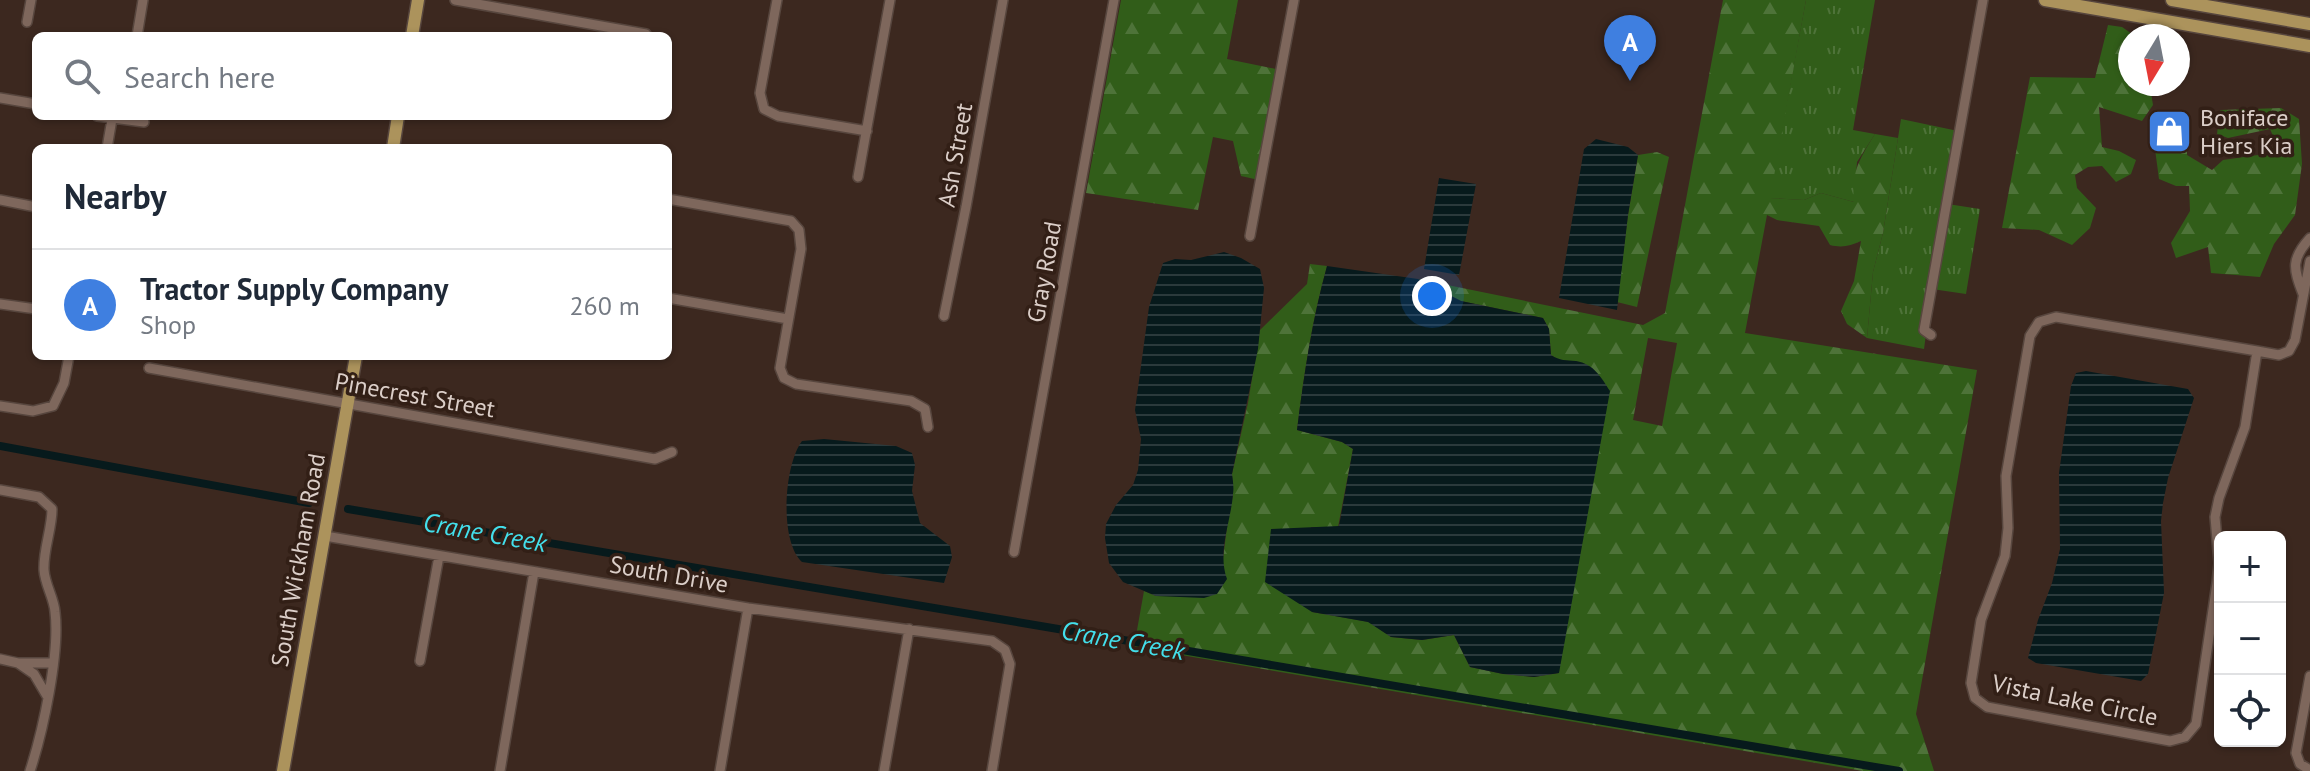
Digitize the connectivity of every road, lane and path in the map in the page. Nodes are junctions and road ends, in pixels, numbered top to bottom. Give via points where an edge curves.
1 (31, 0) edge
2 (143, 0) edge
3 (418, 0) edge
4 (455, 0) edge
5 (777, 0) edge
6 (890, 0) edge
7 (1003, 0) edge
8 (1114, 0) edge
9 (1294, 0) edge
10 (1983, 0) edge
11 (2045, 0) edge
12 (2087, 0) edge
13 (2110, 0) edge
14 (2172, 0) edge
15 (2071, 5) junction
16 (2099, 10) junction
17 (27, 22) dead end
18 (2310, 24) edge
19 (138, 32) edge
20 (413, 32) edge
21 (635, 32) edge
22 (2310, 35) edge
23 (2286, 42) junction
24 (2310, 46) edge
25 (0, 98) edge
26 (32, 103) edge
27 (112, 120) edge
28 (123, 120) edge
29 (397, 120) edge
30 (144, 122) dead end
31 (867, 131) junction
32 (108, 144) edge
33 (394, 144) edge
34 (858, 177) dead end
35 (0, 200) edge
36 (672, 200) edge
37 (32, 206) edge
38 (1250, 236) dead end
39 (2310, 238) edge
40 (2296, 261) junction
41 (2310, 262) edge
42 (2303, 294) junction
43 (672, 299) edge
44 (0, 304) edge
45 (32, 308) edge
46 (944, 316) dead end
47 (788, 319) junction
48 (1931, 335) dead end
49 (2257, 351) junction
50 (68, 360) edge
51 (355, 360) edge
52 (149, 368) dead end
53 (348, 404) junction
54 (0, 406) edge
55 (928, 427) dead end
56 (672, 452) dead end
57 (0, 490) edge
58 (325, 536) junction
59 (1014, 552) dead end
60 (439, 556) junction
61 (534, 572) junction
62 (748, 608) junction
63 (909, 629) junction
64 (0, 659) edge
65 (420, 661) dead end
66 (18, 663) junction
67 (53, 663) junction
68 (2310, 676) edge
69 (47, 696) junction
70 (2310, 770) edge
71 (30, 771) edge
72 (283, 771) edge
73 (500, 771) edge
74 (720, 771) edge
75 (884, 771) edge
76 (992, 771) edge

1 - 17 street
2 - 19 street
3 - 20 main road
4 - 21 street
5 - 31 street via 760,93 764,109
6 - 31 street
7 - 46 street, Ash Street
8 - 59 street, Gray Road
9 - 38 street
10 - 48 street via 1924,330
11 - 15 main road
12 - 15 main road
13 - 16 main road
14 - 18 main road
15 - 16 main road
16 - 23 main road
22 - 23 main road
23 - 24 main road
25 - 26 street
27 - 32 street
28 - 30 street
29 - 33 main road
31 - 34 street
35 - 37 street
36 - 47 street via 791,221 799,230 801,249
39 - 40 street
40 - 41 street, Vista Lake Circle
40 - 42 street, Vista Lake Circle
41 - 42 street, Vista Lake Circle
42 - 49 street, Vista Lake Circle via 2289,351
43 - 47 street
44 - 45 street
47 - 55 street via 780,368 784,378 911,401 925,409
49 - 49 street, Vista Lake Circle via 2056,317 2039,322 2030,336 2006,476 2005,556 1981,620 1971,683 1975,698 1987,707 2170,741 2185,737 2196,724 2219,563 2215,517 2245,427
50 - 54 street via 53,406 33,411
51 - 53 main road, South Wickham Road
52 - 53 street, Pinecrest Street
53 - 56 street, Pinecrest Street via 655,459
53 - 58 main road, South Wickham Road
57 - 67 street via 39,497 52,509 44,573 55,609
58 - 60 street, South Drive
58 - 72 main road, South Wickham Road
60 - 61 street, South Drive
60 - 65 street
61 - 62 street, South Drive
61 - 73 street
62 - 63 street, South Drive
62 - 74 street
63 - 75 street
63 - 76 street, South Drive via 992,641 1005,650 1010,664
64 - 66 street
66 - 67 street
66 - 69 street via 34,674
67 - 69 street
68 - 70 street via 2296,753
69 - 71 street

